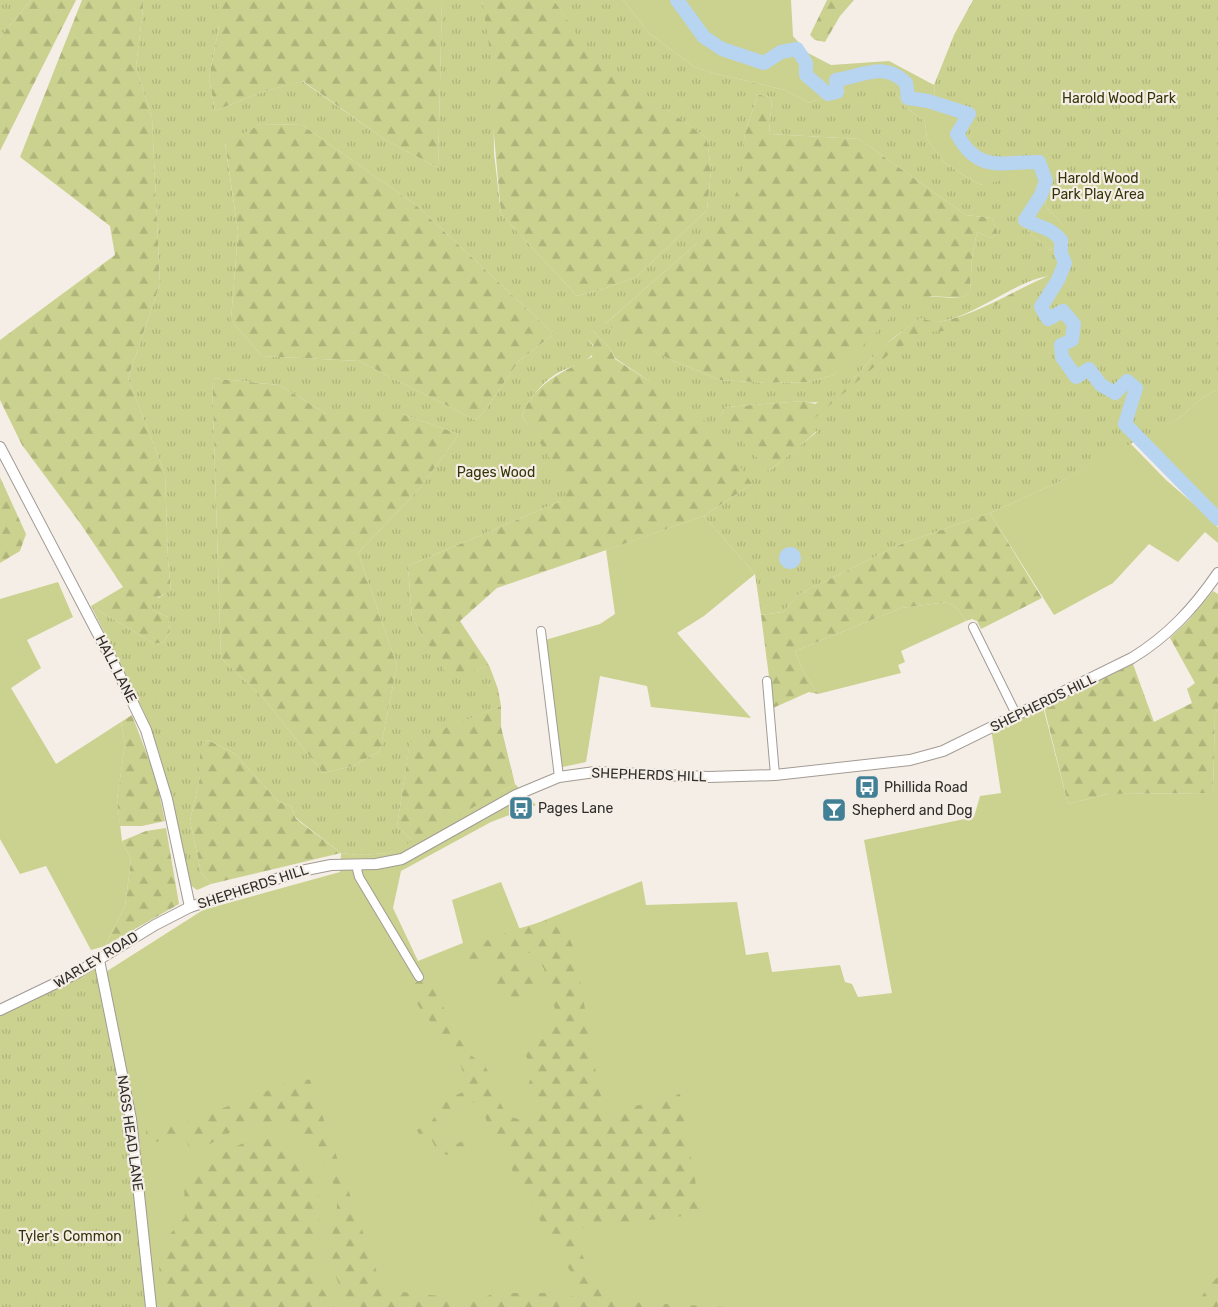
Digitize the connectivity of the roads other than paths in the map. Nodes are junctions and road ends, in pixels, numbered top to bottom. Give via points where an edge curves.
1 (0, 447) edge
2 (1218, 573) edge
3 (973, 627) dead end
4 (541, 631) dead end
5 (768, 681) dead end
6 (1017, 716) junction
7 (775, 775) junction
8 (559, 777) junction
9 (356, 865) junction
10 (190, 907) junction
11 (99, 960) junction
12 (419, 977) dead end
13 (0, 1010) edge
14 (151, 1307) edge

1 - 10 street, HALL LANE via 146,730 167,799
2 - 6 street, SHEPHERDS HILL via 1186,614 1155,644
3 - 6 street
4 - 8 street
5 - 7 street
6 - 7 street, SHEPHERDS HILL via 927,757
7 - 8 street, SHEPHERDS HILL via 709,777 595,772
8 - 9 street, SHEPHERDS HILL via 516,795 402,859
9 - 10 street, SHEPHERDS HILL via 331,865 301,871
9 - 12 street via 359,877
10 - 11 street, WARLEY ROAD
11 - 13 street, WARLEY ROAD
11 - 14 street, NAGS HEAD LANE via 131,1119

